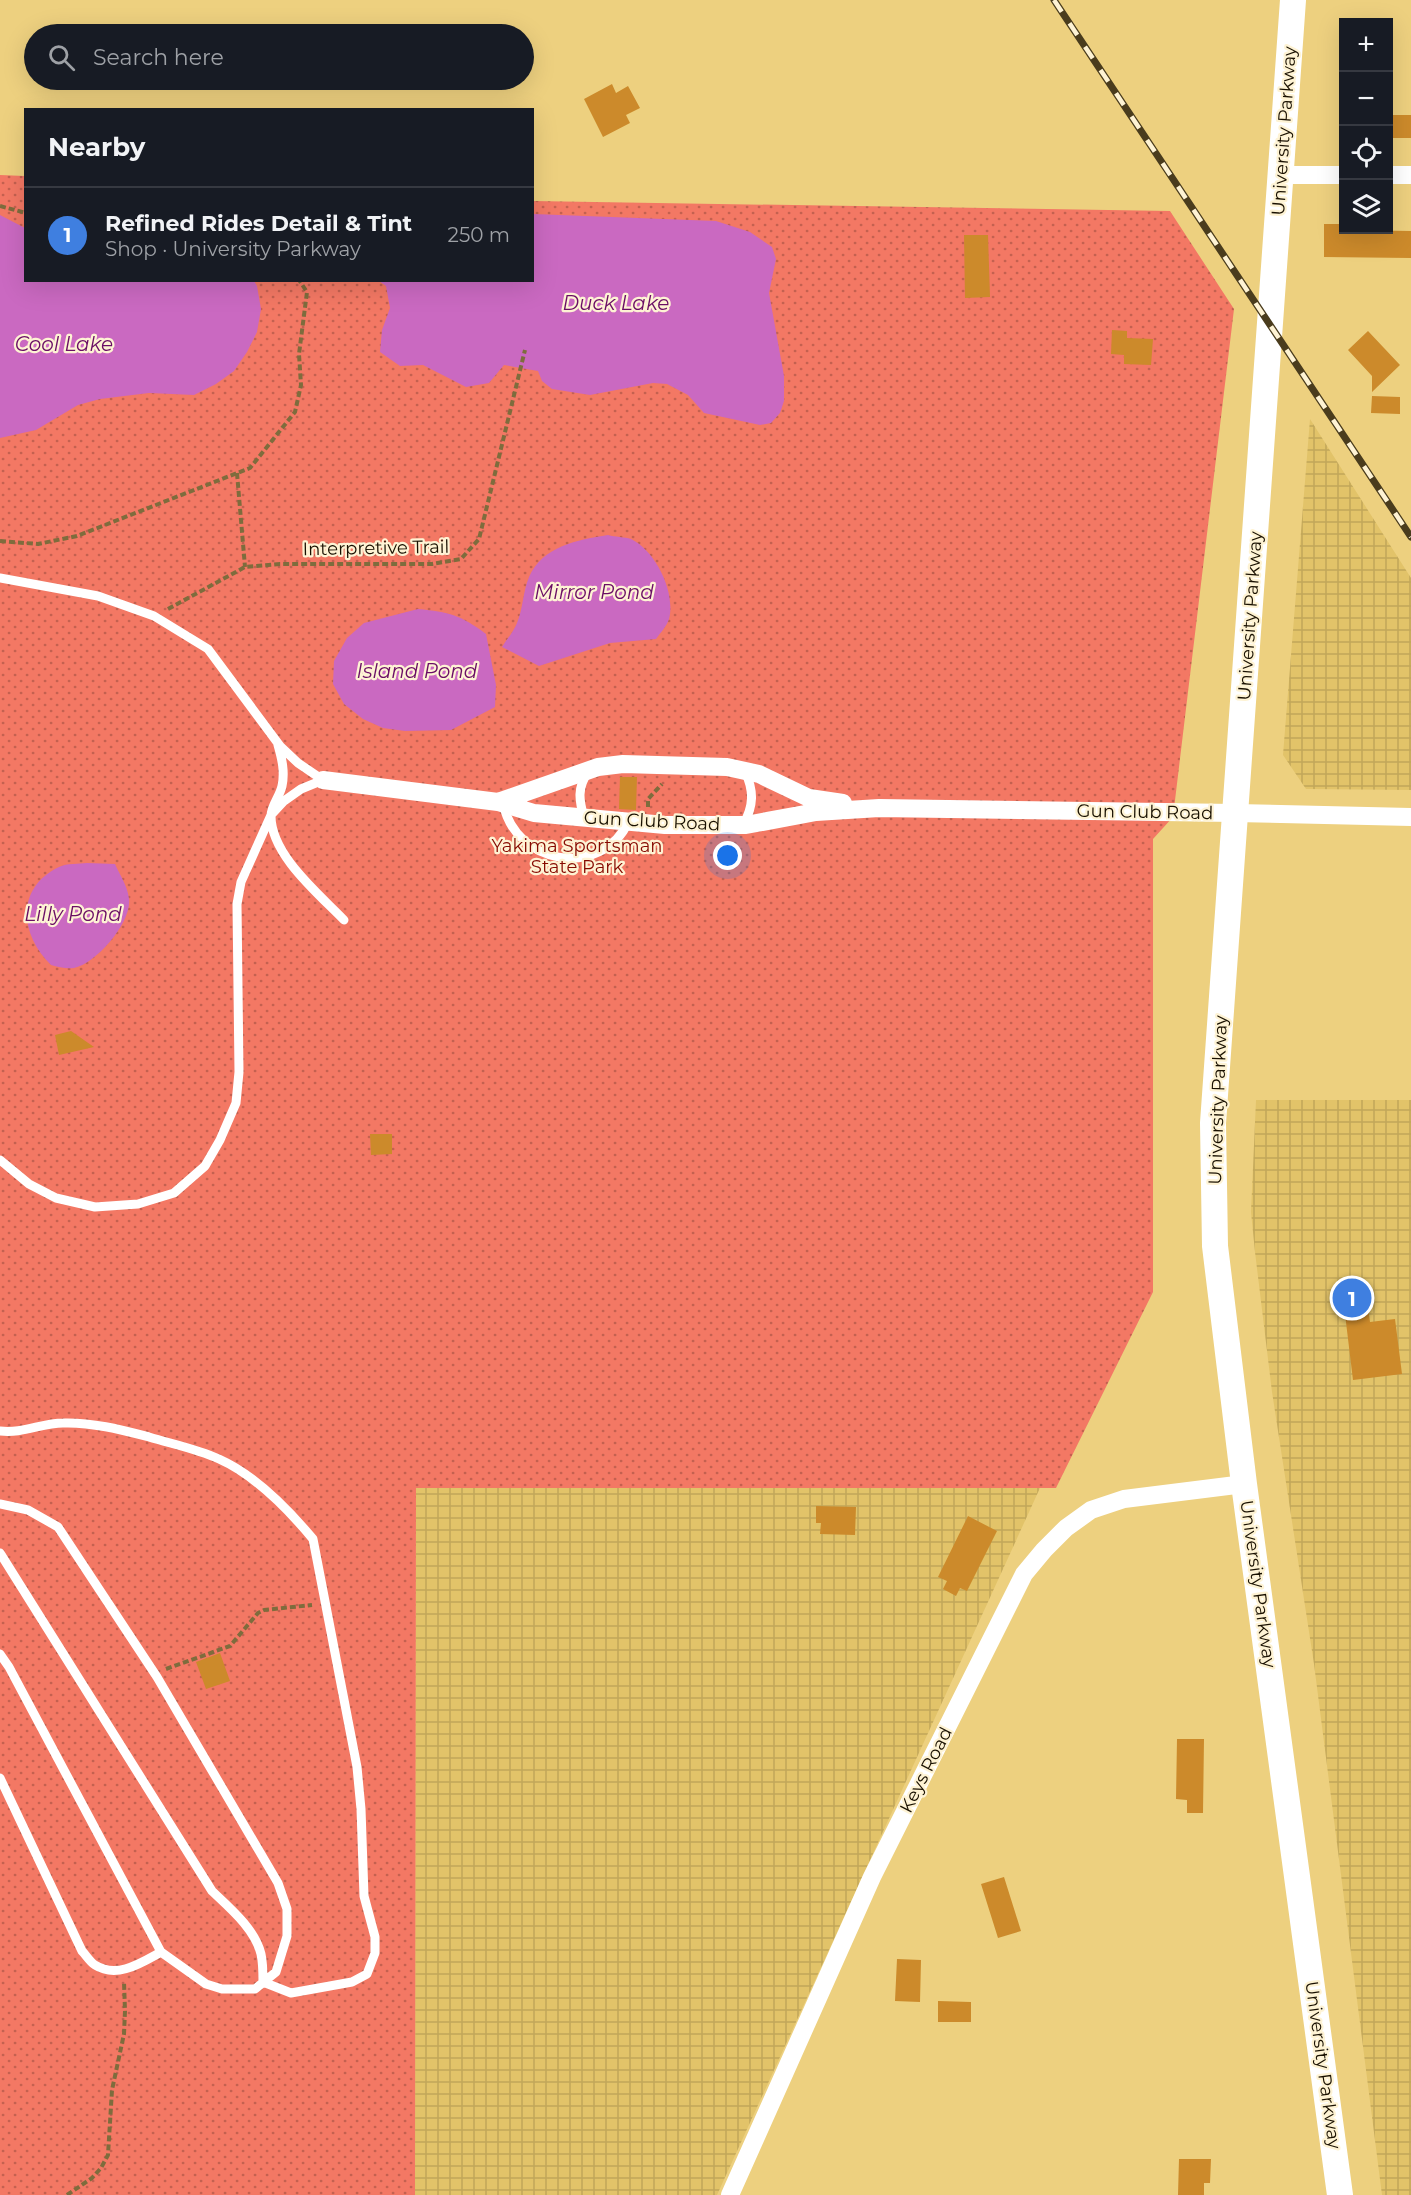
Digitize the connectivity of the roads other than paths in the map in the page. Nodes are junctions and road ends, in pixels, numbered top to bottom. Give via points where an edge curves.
1 (1293, 0) edge
2 (1281, 175) junction
3 (1339, 175) edge
4 (1393, 175) edge
5 (1411, 175) edge
6 (0, 578) edge
7 (278, 743) junction
8 (589, 770) junction
9 (745, 771) junction
10 (323, 780) junction
11 (500, 803) junction
12 (879, 808) junction
13 (1235, 813) junction
14 (271, 815) junction
15 (1411, 817) edge
16 (584, 818) junction
17 (629, 821) junction
18 (743, 825) junction
19 (344, 920) dead end
20 (0, 1160) edge
21 (0, 1431) edge
22 (1244, 1484) junction
23 (0, 1504) edge
24 (0, 1553) edge
25 (0, 1654) edge
26 (0, 1778) edge
27 (161, 1952) junction
28 (263, 1982) junction
29 (730, 2195) edge
30 (1340, 2195) edge

1 - 2 main road, University Parkway
2 - 3 street
2 - 13 main road, University Parkway
4 - 5 street
6 - 7 lane via 98,596 154,616 208,649
7 - 10 lane
7 - 14 lane via 283,776
8 - 9 street, Gun Club Road via 623,764
8 - 11 street, Gun Club Road
8 - 16 lane via 579,796
9 - 12 street, Gun Club Road via 809,798
9 - 18 lane via 753,794
10 - 11 street, Gun Club Road
10 - 14 lane via 301,789
11 - 16 street, Gun Club Road via 534,813
11 - 17 lane via 516,834 532,848 555,856 582,857 602,852 617,841
12 - 13 street, Gun Club Road
12 - 18 street, Gun Club Road via 816,812
13 - 15 street, Gun Club Road
13 - 22 main road, University Parkway via 1214,1123 1214,1212
14 - 19 lane via 275,834 289,860
14 - 20 lane via 242,882 237,904 236,1103 205,1166 174,1193 138,1204 94,1208 56,1198 29,1184
16 - 17 street, Gun Club Road
17 - 18 street, Gun Club Road
21 - 28 lane via 62,1423 91,1426 124,1430 200,1452 221,1460 264,1488 313,1539 357,1767 364,1896 375,1937 375,1953 367,1974 352,1982 291,1993
22 - 29 street, Keys Road via 1124,1499 1091,1510 1066,1528 1024,1574 872,1877
22 - 30 main road, University Parkway
23 - 28 lane via 28,1510 58,1527 154,1673 278,1883 286,1910 287,1936 276,1972
24 - 28 lane via 213,1891 240,1918 252,1937 260,1952
25 - 27 lane
26 - 27 lane via 82,1951 94,1964 110,1970 134,1968
27 - 28 lane via 190,1975 222,1989 255,1989

